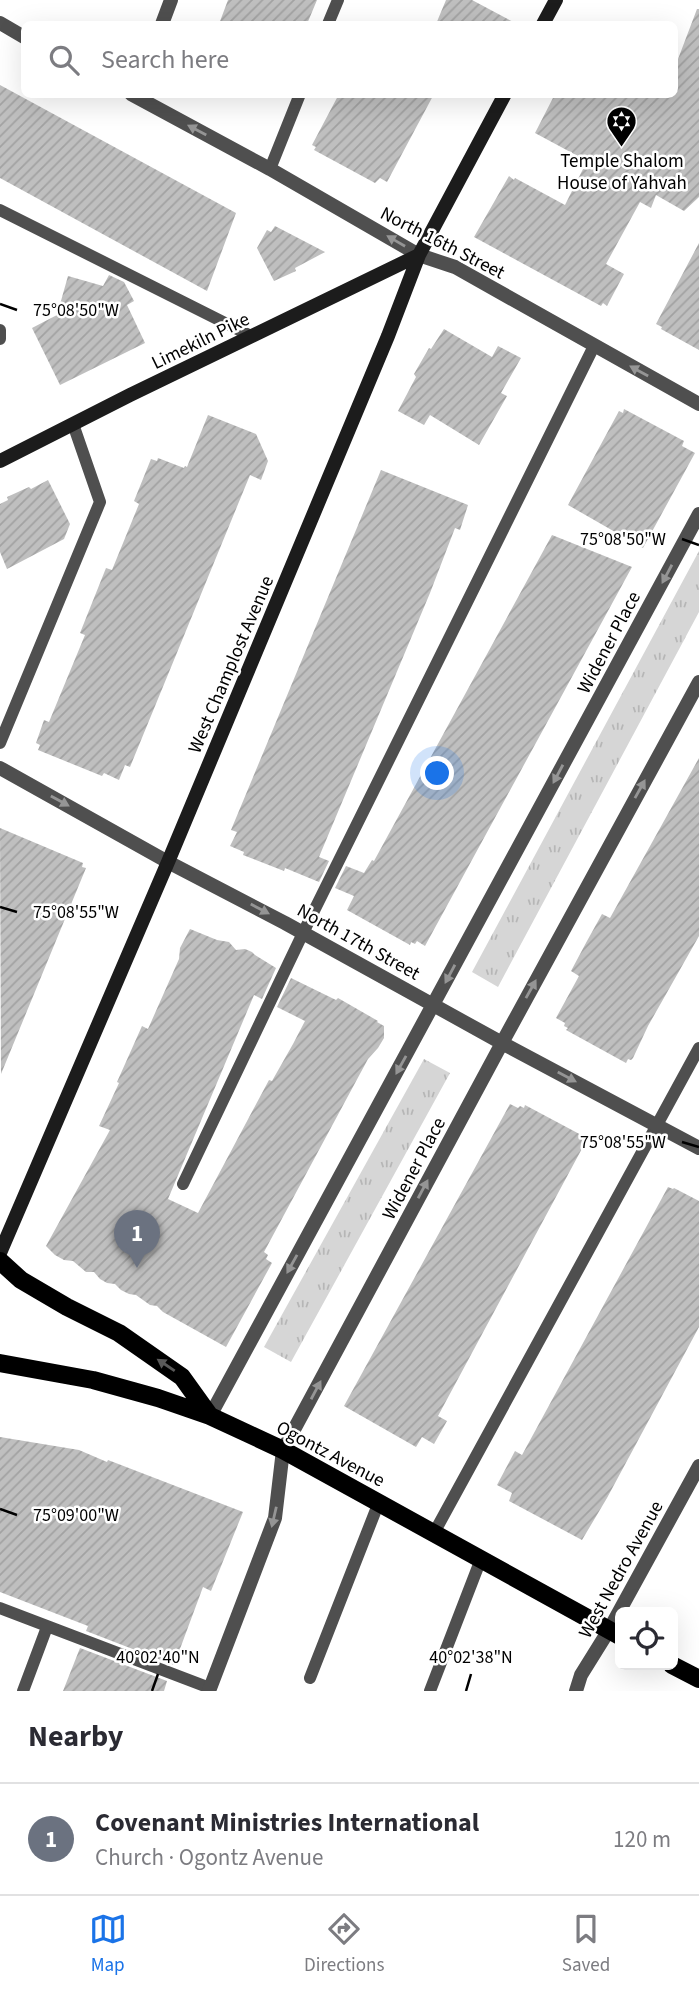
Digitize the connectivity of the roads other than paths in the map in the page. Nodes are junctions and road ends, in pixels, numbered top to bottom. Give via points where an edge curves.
1 (171, 0) edge
2 (338, 0) edge
3 (556, 0) edge
4 (163, 21) edge
5 (329, 21) edge
6 (545, 21) edge
7 (0, 23) edge
8 (21, 35) edge
9 (140, 98) edge
10 (298, 98) edge
11 (503, 98) edge
12 (270, 169) junction
13 (0, 210) edge
14 (419, 255) junction
15 (0, 330) edge
16 (251, 336) junction
17 (0, 339) edge
18 (594, 346) junction
19 (699, 404) edge
20 (73, 425) junction
21 (0, 461) edge
22 (699, 514) edge
23 (699, 681) edge
24 (0, 743) edge
25 (0, 768) edge
26 (168, 862) junction
27 (303, 933) junction
28 (433, 1004) junction
29 (502, 1043) junction
30 (699, 1048) edge
31 (658, 1125) junction
32 (699, 1148) edge
33 (183, 1184) dead end
34 (0, 1253) edge
35 (0, 1261) edge
36 (0, 1363) edge
37 (210, 1416) junction
38 (283, 1450) junction
39 (699, 1466) edge
40 (379, 1502) junction
41 (434, 1533) junction
42 (481, 1559) junction
43 (0, 1608) edge
44 (47, 1627) junction
45 (614, 1633) edge
46 (678, 1668) edge
47 (310, 1678) dead end
48 (699, 1679) edge
49 (209, 1690) edge
50 (23, 1691) edge
51 (429, 1691) edge
52 (576, 1691) edge

1 - 4 street
2 - 5 lane
3 - 6 street
7 - 8 street
12 -> 9 street, North 16th Street
10 - 12 lane
11 - 14 street, West Champlost Avenue
14 -> 12 street, North 16th Street
13 - 16 lane
14 - 16 street, Limekiln Pike
14 - 18 street, North 16th Street via 455,267
14 - 26 street, West Champlost Avenue
15 - 17 lane
16 - 20 street, Limekiln Pike
19 -> 18 street, North 16th Street
18 - 27 lane
20 - 21 street, Limekiln Pike
20 - 24 lane via 100,502
22 -> 28 street, Widener Place
29 -> 23 street, Widener Place
25 -> 26 street, North 17th Street
26 -> 27 street, North 17th Street
26 - 34 street, West Champlost Avenue
27 - 28 street, North 17th Street
27 - 33 lane
28 - 29 street, North 17th Street
28 -> 37 street, Widener Place
29 -> 31 street, North 17th Street
38 -> 29 street, Widener Place
30 - 31 lane
31 - 32 street, North 17th Street
31 - 41 lane
37 -> 35 main road via 182,1377 119,1333 22,1280
36 - 37 main road, Ogontz Avenue via 93,1380
37 - 38 main road, Ogontz Avenue
38 - 40 main road, Ogontz Avenue
38 -> 49 street, Widener Place via 275,1518
39 - 45 street, West Nedro Avenue
40 - 41 main road, Ogontz Avenue
40 - 47 lane
41 - 42 main road, Ogontz Avenue
42 - 45 main road, Ogontz Avenue
42 - 51 lane
43 - 44 lane
44 - 49 lane
44 - 50 lane
45 - 52 street, West Nedro Avenue via 581,1675
46 - 48 main road

